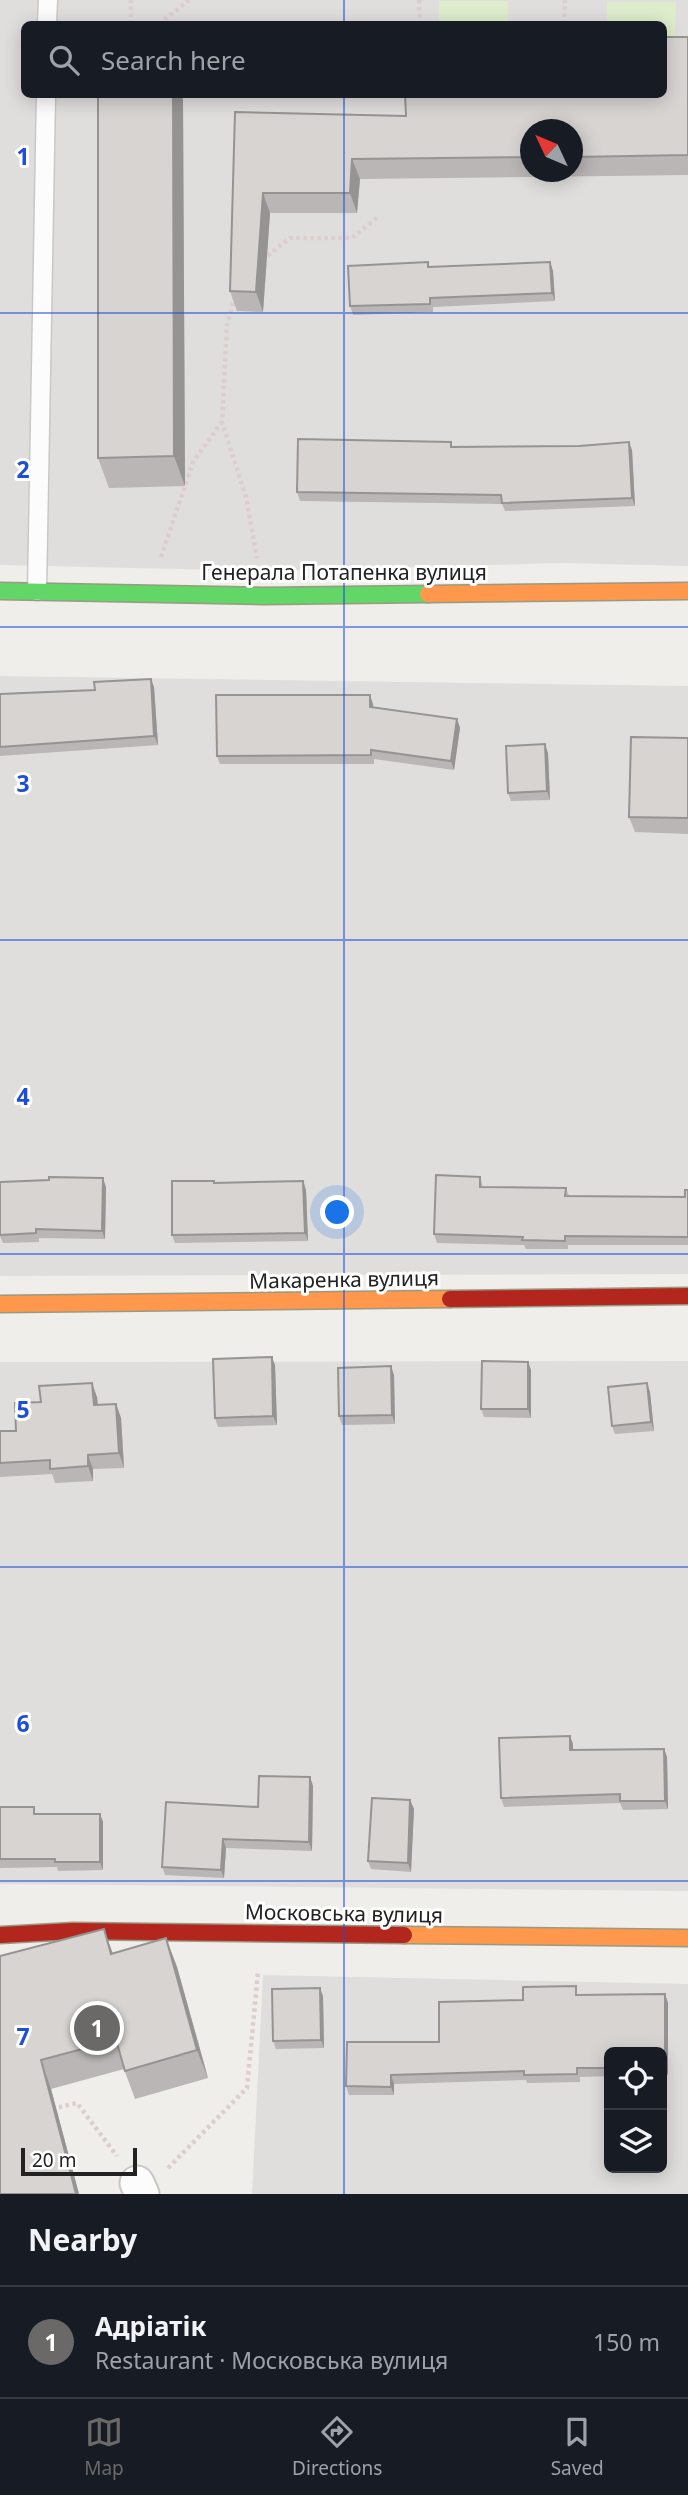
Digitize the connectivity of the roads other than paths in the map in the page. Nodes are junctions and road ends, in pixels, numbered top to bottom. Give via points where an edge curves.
1 (48, 0) edge
2 (47, 21) edge
3 (46, 98) edge
4 (0, 591) edge
5 (37, 591) junction
6 (688, 591) edge
7 (688, 1296) edge
8 (0, 1304) edge
9 (0, 1935) edge
10 (688, 1938) edge

1 - 2 lane
3 - 5 lane
4 - 5 street, Генерала Потапенка вулиця
5 - 6 street, Генерала Потапенка вулиця via 263,596
7 - 8 street, Макаренка вулиця
9 - 10 street, Московська вулиця via 73,1931

